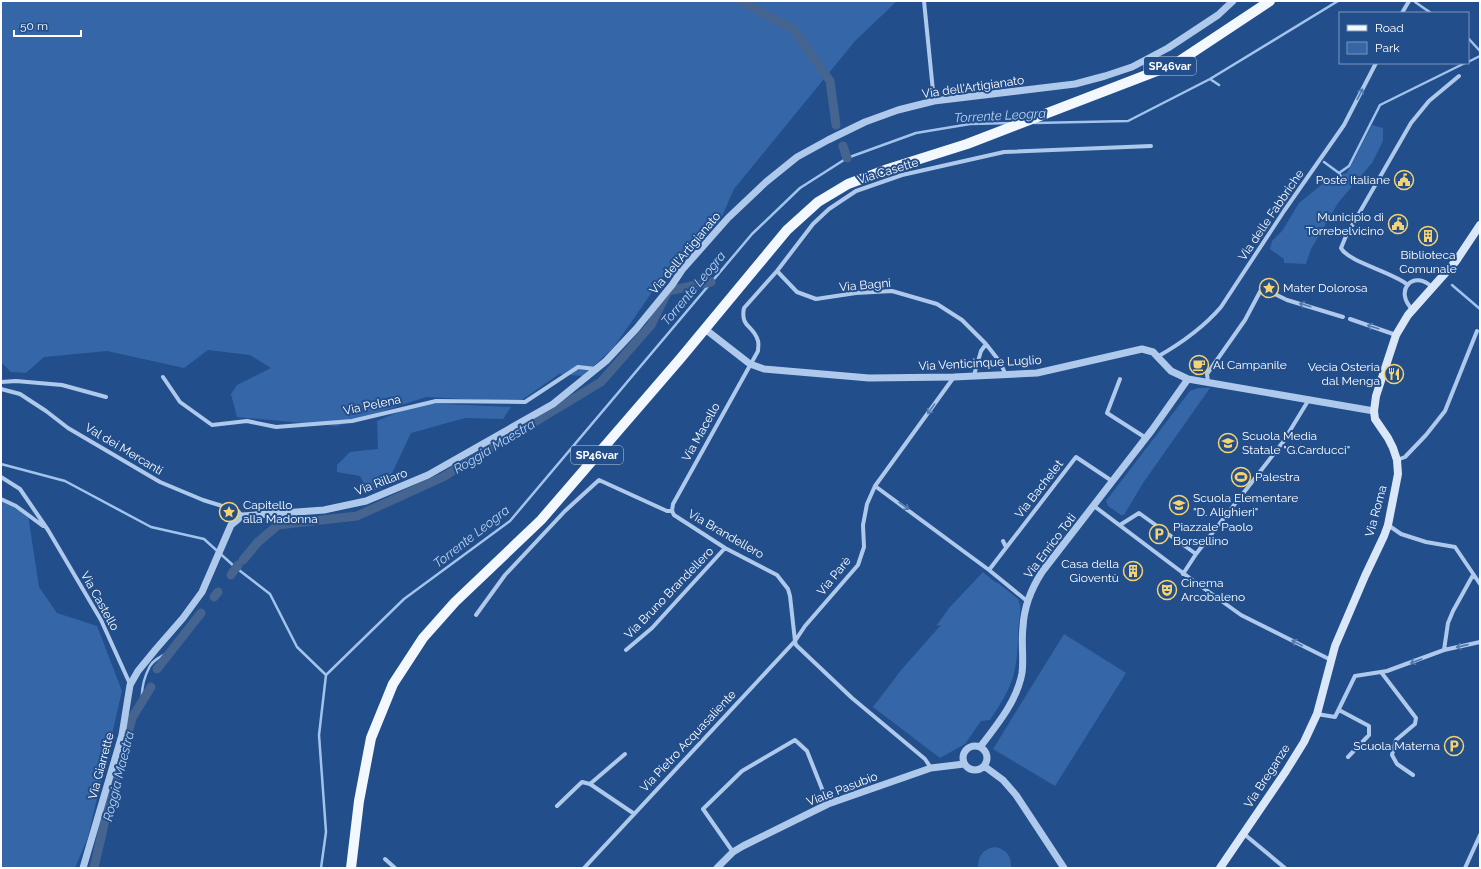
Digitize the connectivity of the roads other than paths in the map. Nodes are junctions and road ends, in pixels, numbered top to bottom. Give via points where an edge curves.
1 (924, 1) edge
2 (1233, 1) edge
3 (1270, 1) edge
4 (1409, 1) edge
5 (1403, 12) edge
6 (1375, 64) edge
7 (1459, 76) dead end
8 (934, 101) junction
9 (1151, 146) dead end
10 (1480, 225) edge
11 (777, 271) junction
12 (1408, 285) junction
13 (1433, 288) junction
14 (1413, 310) junction
15 (1343, 317) dead end
16 (1350, 319) dead end
17 (636, 329) joint
18 (704, 330) junction
19 (1477, 332) dead end
20 (1396, 335) junction
21 (986, 344) junction
22 (1157, 357) junction
23 (750, 364) junction
24 (597, 369) junction
25 (1005, 374) junction
26 (974, 375) junction
27 (163, 377) dead end
28 (954, 377) junction
29 (1120, 379) dead end
30 (1188, 379) junction
31 (1, 382) edge
32 (1208, 383) junction
33 (1, 388) edge
34 (106, 397) dead end
35 (1308, 401) junction
36 (1374, 411) junction
37 (1146, 438) junction
38 (1397, 460) junction
39 (1, 477) edge
40 (1112, 481) junction
41 (875, 486) junction
42 (1, 499) edge
43 (1094, 506) junction
44 (672, 511) junction
45 (242, 516) junction
46 (1120, 525) junction
47 (1388, 525) junction
48 (48, 530) junction
49 (1003, 541) dead end
50 (1006, 547) junction
51 (726, 548) junction
52 (1196, 554) junction
53 (989, 570) junction
54 (1183, 574) junction
55 (1473, 575) junction
56 (1480, 584) edge
57 (1027, 601) junction
58 (476, 615) dead end
59 (805, 626) joint
60 (795, 641) junction
61 (1480, 642) edge
62 (626, 650) dead end
63 (1444, 650) junction
64 (1331, 660) junction
65 (1381, 672) junction
66 (130, 685) junction
67 (1324, 693) joint
68 (1339, 710) junction
69 (1318, 714) junction
70 (980, 747) junction
71 (625, 754) dead end
72 (1348, 756) dead end
73 (964, 764) junction
74 (984, 766) junction
75 (931, 768) junction
76 (1413, 775) dead end
77 (590, 784) junction
78 (828, 804) junction
79 (557, 806) dead end
80 (634, 813) junction
81 (1244, 834) junction
82 (1480, 835) edge
83 (733, 852) junction
84 (385, 859) dead end
85 (83, 868) edge
86 (351, 868) edge
87 (395, 868) edge
88 (584, 868) edge
89 (717, 868) edge
90 (1064, 868) edge
91 (1220, 868) edge
92 (1284, 868) edge
93 (1465, 868) edge

1 - 8 street
2 - 8 street, Via dell'Artigianato via 1218,15 1168,48 1132,67 1075,84
3 - 18 main road, SP46var via 1175,64 967,144 848,184 818,202 787,230
4 - 5 street
22 -> 6 street, Via delle Fabbriche via 1210,320 1221,307 1344,125
7 - 12 street via 1429,100 1411,123 1341,248 1347,255 1397,277
8 - 17 street, Via dell'Artigianato via 865,122 797,157 728,218 682,270
9 - 11 street, Via Casette via 1004,152 902,175 856,191 829,209 813,224
10 - 13 main road via 1456,261
11 - 21 street, Via Bagni via 797,292 816,299 892,291 937,304 962,320
11 - 23 street, Via Casette via 744,308 742,314 743,321 754,332 758,341 758,351
12 - 13 street via 1419,280
12 - 14 street via 1404,293 1405,300
13 - 14 main road
14 - 20 main road
15 -> 32 street via 1287,300 1262,288 1245,320 1207,374
20 -> 16 street
17 - 24 street, Via Rillaro
18 - 23 street, Via Venticinque Luglio
18 - 86 main road, SP46var via 541,520 455,602 423,638 393,684 371,738 359,801
19 - 38 street via 1445,411 1406,457
20 - 36 main road via 1376,396
21 - 25 street, Via Bagni via 1000,362
21 - 26 street via 981,351
22 - 25 street, Via Venticinque Luglio via 1153,352 1142,349 1037,373
22 - 30 street, Via Venticinque Luglio via 1171,371
23 - 28 street, Via Venticinque Luglio via 764,369 869,378
23 - 44 street, Via Macello via 673,504
24 - 27 street, Via Pelena via 578,367 524,402 436,401 352,420 276,427 247,421 212,425 180,402
24 - 45 street, Via Rillaro via 553,404 428,475 366,501 324,510
25 - 26 street, Via Venticinque Luglio
26 - 28 street, Via Venticinque Luglio
28 -> 41 street, Via Parè
29 - 37 street via 1107,413
30 - 32 street, Via Venticinque Luglio
30 - 37 street, Via Enrico Toti
31 - 34 street via 62,385
32 - 35 street, Via Venticinque Luglio
33 - 45 street, Val dei Mercanti via 20,394 68,428 160,482 238,511
35 - 36 street, Via Venticinque Luglio
35 - 52 street via 1283,442
36 - 38 main road, Via Roma via 1375,419 1388,438
37 - 40 street, Via Enrico Toti
38 - 47 main road, Via Roma via 1398,474
39 - 48 street, Via Castello via 20,489
40 - 43 street, Via Enrico Toti
40 - 50 street, Via Bachelet via 1076,457
41 -> 53 street
41 - 59 street, Via Parè via 867,504 863,525 864,547 858,565
42 - 48 street, Via Castello via 16,506
43 - 46 street
43 - 57 street, Via Enrico Toti via 1042,572
44 - 51 street, Via Brandellero via 674,515
44 - 58 street, Via Brandellero via 666,511 599,480 565,511 505,575
45 - 66 street via 231,525 202,592 138,671
46 - 52 street via 1140,513
46 - 54 street
47 - 55 street via 1401,534 1455,547
47 - 64 main road, Via Roma via 1337,640
48 - 66 street, Via Castello via 101,620
49 - 50 street
50 - 53 street
51 - 60 street, Via Brandellero via 768,569 783,581 790,596
51 - 62 street, Via Bruno Brandellero via 652,628
52 - 54 street
53 - 57 street
64 -> 54 street via 1241,615
55 - 56 street
55 - 63 street via 1452,611
57 - 70 street, Via Enrico Toti via 1023,626 1022,672 1017,689
59 - 60 street, Via Pietro Acquasaliente
60 - 75 street via 806,655 852,698 925,759
60 - 80 street, Via Pietro Acquasaliente
61 -> 63 street
63 -> 65 street
64 - 67 main road, Via Roma
65 - 68 street via 1355,676
65 - 76 street via 1416,718 1415,724 1396,740 1392,756 1397,764
66 - 85 street, Via Giarrette via 122,735
67 - 69 main road, Via Breganze
68 - 69 street via 1336,717
68 - 72 street via 1369,726 1369,735
69 - 81 main road, Via Breganze via 1286,772
70 - 73 street via 971,746 965,751
70 - 74 street via 987,755 987,763
71 - 77 street
73 - 74 street, Viale Pasubio via 973,771
73 - 75 street, Viale Pasubio
74 - 90 street via 1003,780 1016,795
75 - 78 street, Viale Pasubio
77 - 79 street via 582,782
77 - 80 street
78 - 83 street, Viale Pasubio
78 - 83 street via 807,751 795,740 742,771 703,809
80 - 88 street, Via Pietro Acquasaliente
81 - 91 main road, Via Breganze
81 - 92 street
82 - 93 street
83 - 89 street, Viale Pasubio
84 - 87 street

